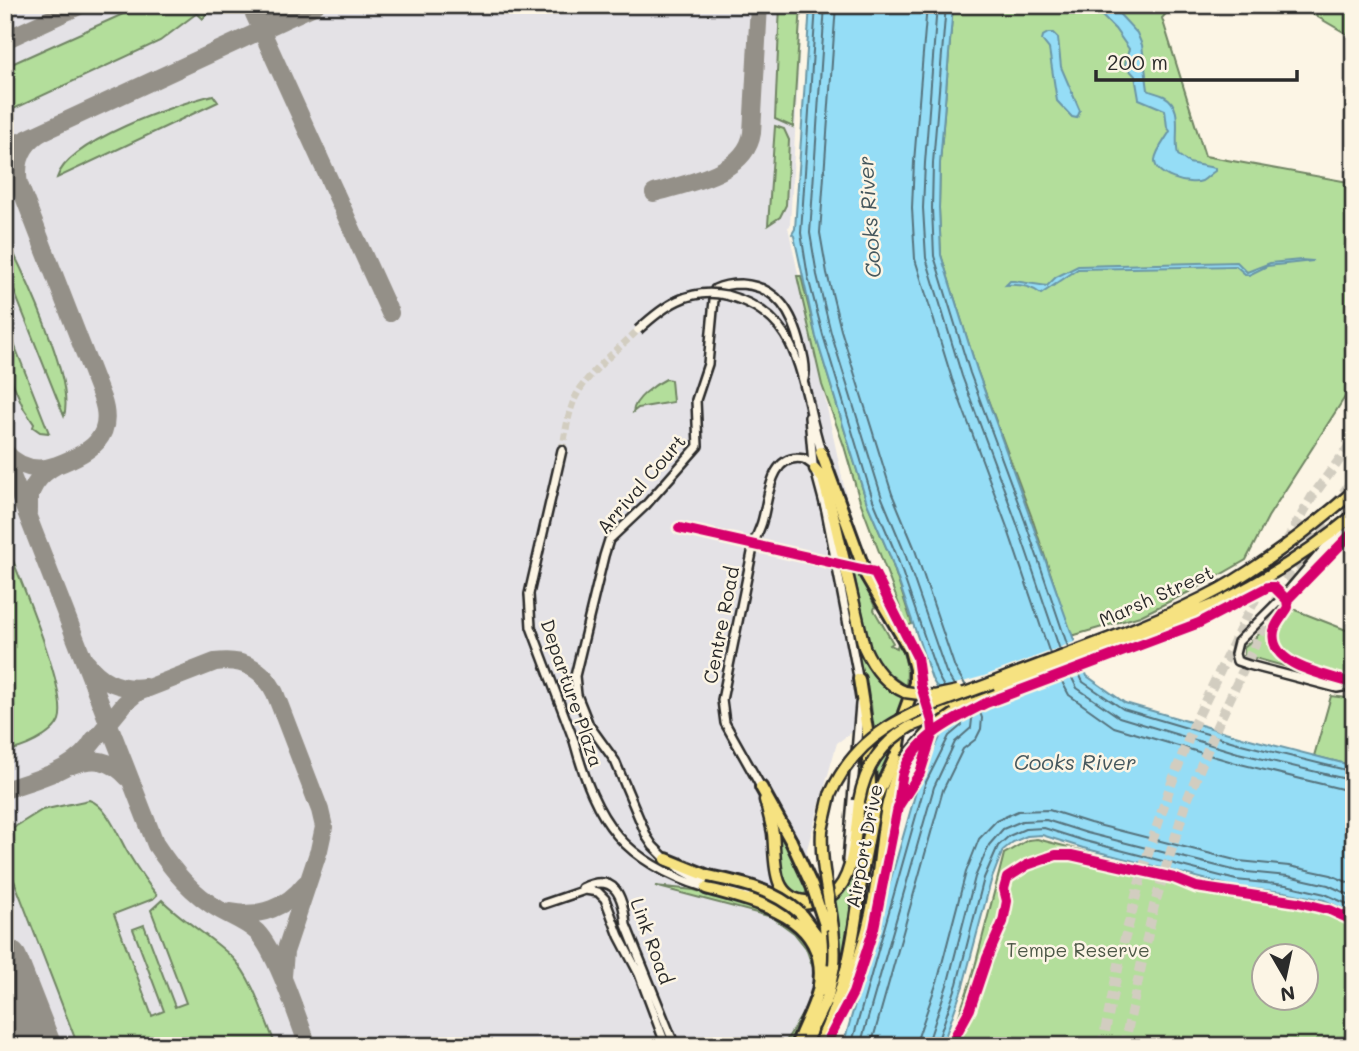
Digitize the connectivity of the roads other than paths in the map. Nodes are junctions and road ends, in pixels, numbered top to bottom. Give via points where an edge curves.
1 (638, 330) tunnel mouth
2 (804, 379) junction
3 (808, 402) junction
4 (562, 450) tunnel mouth
5 (821, 452) junction
6 (815, 468) junction
7 (1353, 491) edge
8 (1350, 519) edge
9 (852, 596) junction
10 (1114, 640) junction
11 (859, 679) junction
12 (1354, 685) edge
13 (994, 687) junction
14 (761, 788) junction
15 (663, 857) joint
16 (862, 873) junction
17 (705, 882) junction
18 (576, 892) junction
19 (835, 892) junction
20 (725, 894) junction
21 (544, 904) dead end
22 (798, 909) junction
23 (831, 964) junction
24 (826, 980) junction
25 (827, 1028) junction
26 (810, 1033) junction
27 (666, 1046) edge
28 (675, 1046) edge
29 (796, 1046) edge
30 (803, 1046) edge
31 (818, 1046) edge

1 - 2 street, bridge via 674,301 704,293 726,295 770,316 793,348
2 - 3 street
2 - 15 street, Arrival Court via 796,327 775,296 751,285 715,289 708,364 696,400 698,446 609,540 575,682 577,695
3 - 5 street
3 - 6 street
4 - 17 street, Departure Plaza, bridge via 529,594 531,627 582,773 610,827 652,866 684,881
5 - 9 main road via 847,550
5 - 16 highway via 866,575 911,650 915,669 898,751 876,798
6 - 9 main road via 835,522
6 - 11 street
6 - 14 street, Centre Road via 804,459 791,458 774,474 753,547 722,697 725,723
7 - 10 main road, Marsh Street via 1274,554 1223,587
8 - 10 main road, Marsh Street via 1259,582 1194,614
8 - 12 street, Marsh Street via 1238,642 1235,654 1237,661 1337,688
9 - 13 main road, bridge via 871,662 905,692 939,695
10 - 13 main road, Marsh Street
11 - 16 highway via 871,774
11 - 19 street via 848,854
13 - 19 main road, bridge via 895,736 881,750 870,766 859,801 852,862
13 - 23 main road, Airport Drive, bridge via 891,724 863,746 835,784 821,842 834,937
13 - 25 main road, Airport Drive, bridge via 935,727 905,760 890,793 875,892 861,946
14 - 19 main road via 781,888 800,900
14 - 23 highway, bridge via 820,907
15 - 17 highway
16 - 25 highway via 849,963
17 - 20 highway
17 - 22 highway, bridge via 766,891
18 - 21 street, Link Road
18 - 27 street, Link Road via 593,891 605,899
18 - 28 street, Link Road via 603,883 618,893 626,925
19 - 22 main road
20 - 22 main road
20 - 29 highway via 782,913 798,924 811,942 818,986
22 - 24 highway via 820,942
23 - 24 highway
23 - 26 main road, Airport Drive via 828,996
24 - 26 highway
25 - 31 highway, Airport Drive
26 - 30 highway, Airport Drive

